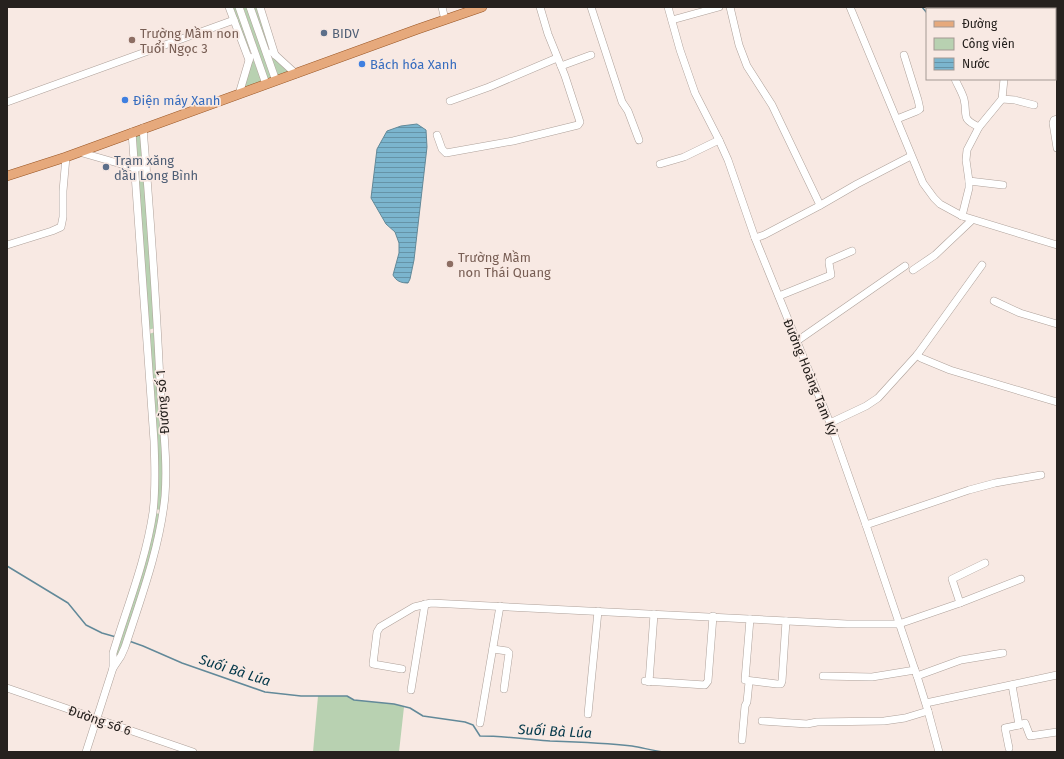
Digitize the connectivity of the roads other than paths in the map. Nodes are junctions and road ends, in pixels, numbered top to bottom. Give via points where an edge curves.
1 (230, 7) edge
2 (239, 7) edge
3 (250, 7) edge
4 (442, 7) edge
5 (482, 7) edge
6 (540, 7) edge
7 (591, 7) edge
8 (668, 7) edge
9 (719, 7) edge
10 (730, 7) edge
11 (262, 8) edge
12 (852, 8) edge
13 (234, 20) junction
14 (445, 20) junction
15 (672, 20) junction
16 (263, 44) junction
17 (253, 48) junction
18 (275, 55) junction
19 (591, 55) dead end
20 (904, 55) dead end
21 (558, 58) junction
22 (249, 60) junction
23 (561, 66) junction
24 (296, 74) junction
25 (955, 80) edge
26 (1004, 80) edge
27 (276, 81) junction
28 (266, 84) junction
29 (239, 94) junction
30 (1002, 99) junction
31 (450, 101) dead end
32 (7, 102) edge
33 (1034, 105) dead end
34 (897, 119) junction
35 (1057, 119) edge
36 (979, 127) junction
37 (142, 128) junction
38 (132, 132) junction
39 (437, 135) dead end
40 (639, 140) dead end
41 (719, 140) junction
42 (1057, 148) edge
43 (79, 152) junction
44 (911, 156) junction
45 (66, 157) junction
46 (660, 164) dead end
47 (146, 167) junction
48 (135, 168) junction
49 (7, 176) edge
50 (969, 181) junction
51 (1003, 184) dead end
52 (820, 206) junction
53 (962, 216) junction
54 (972, 220) junction
55 (755, 238) junction
56 (7, 245) edge
57 (1057, 245) edge
58 (852, 251) dead end
59 (982, 265) dead end
60 (905, 266) dead end
61 (914, 270) dead end
62 (779, 296) junction
63 (994, 301) dead end
64 (1057, 324) edge
65 (157, 329) junction
66 (146, 332) junction
67 (797, 341) junction
68 (917, 355) junction
69 (1057, 402) edge
70 (830, 423) junction
71 (1041, 475) dead end
72 (153, 511) junction
73 (163, 512) junction
74 (866, 525) junction
75 (985, 563) dead end
76 (1021, 579) dead end
77 (960, 603) junction
78 (425, 604) junction
79 (500, 606) junction
80 (598, 611) junction
81 (654, 614) junction
82 (712, 616) junction
83 (750, 619) junction
84 (786, 621) junction
85 (899, 624) junction
86 (493, 649) junction
87 (1003, 652) dead end
88 (113, 668) junction
89 (402, 669) dead end
90 (916, 673) junction
91 (1057, 675) edge
92 (823, 676) dead end
93 (749, 682) junction
94 (1012, 685) junction
95 (7, 688) edge
96 (504, 688) dead end
97 (411, 690) dead end
98 (926, 703) junction
99 (928, 711) junction
100 (588, 714) dead end
101 (97, 719) junction
102 (762, 721) dead end
103 (480, 722) dead end
104 (1019, 725) junction
105 (1057, 732) edge
106 (742, 740) dead end
107 (1009, 748) dead end
108 (86, 752) edge
109 (193, 752) edge
110 (939, 752) edge

1 - 13 street
2 - 17 street
3 - 16 street
4 - 14 street
5 - 14 main road
6 - 21 street
7 - 40 street via 622,102
8 - 15 street, Đường Hoàng Tam Kỳ
9 - 15 street
10 - 52 street via 747,66 772,105
11 - 18 street
12 - 34 street
13 - 22 street
13 - 32 street
14 - 24 main road
15 - 41 street, Đường Hoàng Tam Kỳ via 695,93
16 - 18 street
16 - 27 street
17 - 22 street
17 - 28 street
18 - 24 street
19 - 23 street
20 - 34 street via 920,107 917,111
21 - 23 street
21 - 31 street
22 - 29 street
23 - 39 street via 580,122 578,125 446,153
24 - 27 main road
25 - 36 street via 963,97 968,120
26 - 30 street
27 - 28 main road
28 - 29 main road
29 - 37 main road
30 - 33 street
30 - 36 street
34 - 44 street
35 - 42 street via 1053,123
36 - 50 street via 967,150
37 - 38 main road
37 - 47 street, Đường số 1
38 - 43 main road
38 - 48 street, Đường số 1
41 - 46 street
41 - 55 street, Đường Hoàng Tam Kỳ
43 - 45 main road
43 - 48 street
44 - 52 street
44 - 53 street via 923,183 934,198
45 - 49 main road
45 - 56 street via 61,227
47 - 48 street
47 - 65 street, Đường số 1
48 - 66 street, Đường số 1
50 - 51 street
50 - 53 street
52 - 55 street
53 - 54 street
54 - 57 street
54 - 61 street via 935,255
55 - 62 street, Đường Hoàng Tam Kỳ
58 - 62 street via 830,261 831,275
59 - 68 street
60 - 67 street
62 - 67 street, Đường Hoàng Tam Kỳ
63 - 64 street via 1020,313
65 - 66 street
65 - 73 street, Đường số 1 via 166,467
66 - 72 street, Đường số 1 via 155,467
67 - 70 street, Đường Hoàng Tam Kỳ
68 - 69 street via 950,370
68 - 70 street via 878,398
70 - 74 street, Đường Hoàng Tam Kỳ
71 - 74 street via 976,488
72 - 73 street
72 - 88 street, Đường số 1 via 145,549 115,644
73 - 88 street, Đường số 1 via 156,546 130,632 121,656
74 - 85 street, Đường Hoàng Tam Kỳ
75 - 77 street via 952,579
76 - 77 street
77 - 85 street
78 - 79 street via 440,602
78 - 89 street via 404,612 378,630 373,664
78 - 97 street
79 - 80 street
79 - 86 street
80 - 81 street
80 - 100 street
81 - 82 street
81 - 82 street via 647,681 705,685 708,681
82 - 83 street
83 - 84 street
83 - 93 street via 745,680
84 - 85 street
84 - 93 street via 781,684
85 - 90 street, Đường Hoàng Tam Kỳ
86 - 96 street via 509,653
86 - 103 street
87 - 90 street via 961,660
88 - 101 street, Đường số 1
90 - 92 street
90 - 98 street, Đường Hoàng Tam Kỳ
91 - 94 street
93 - 106 street
94 - 98 street
94 - 104 street
95 - 101 street, Đường số 6
98 - 99 street, Đường Hoàng Tam Kỳ
99 - 102 street via 884,721 807,724
99 - 110 street, Đường Hoàng Tam Kỳ
101 - 108 street, Đường số 1
101 - 109 street, Đường số 6
104 - 105 street via 1025,723 1030,736
104 - 107 street via 1005,728

